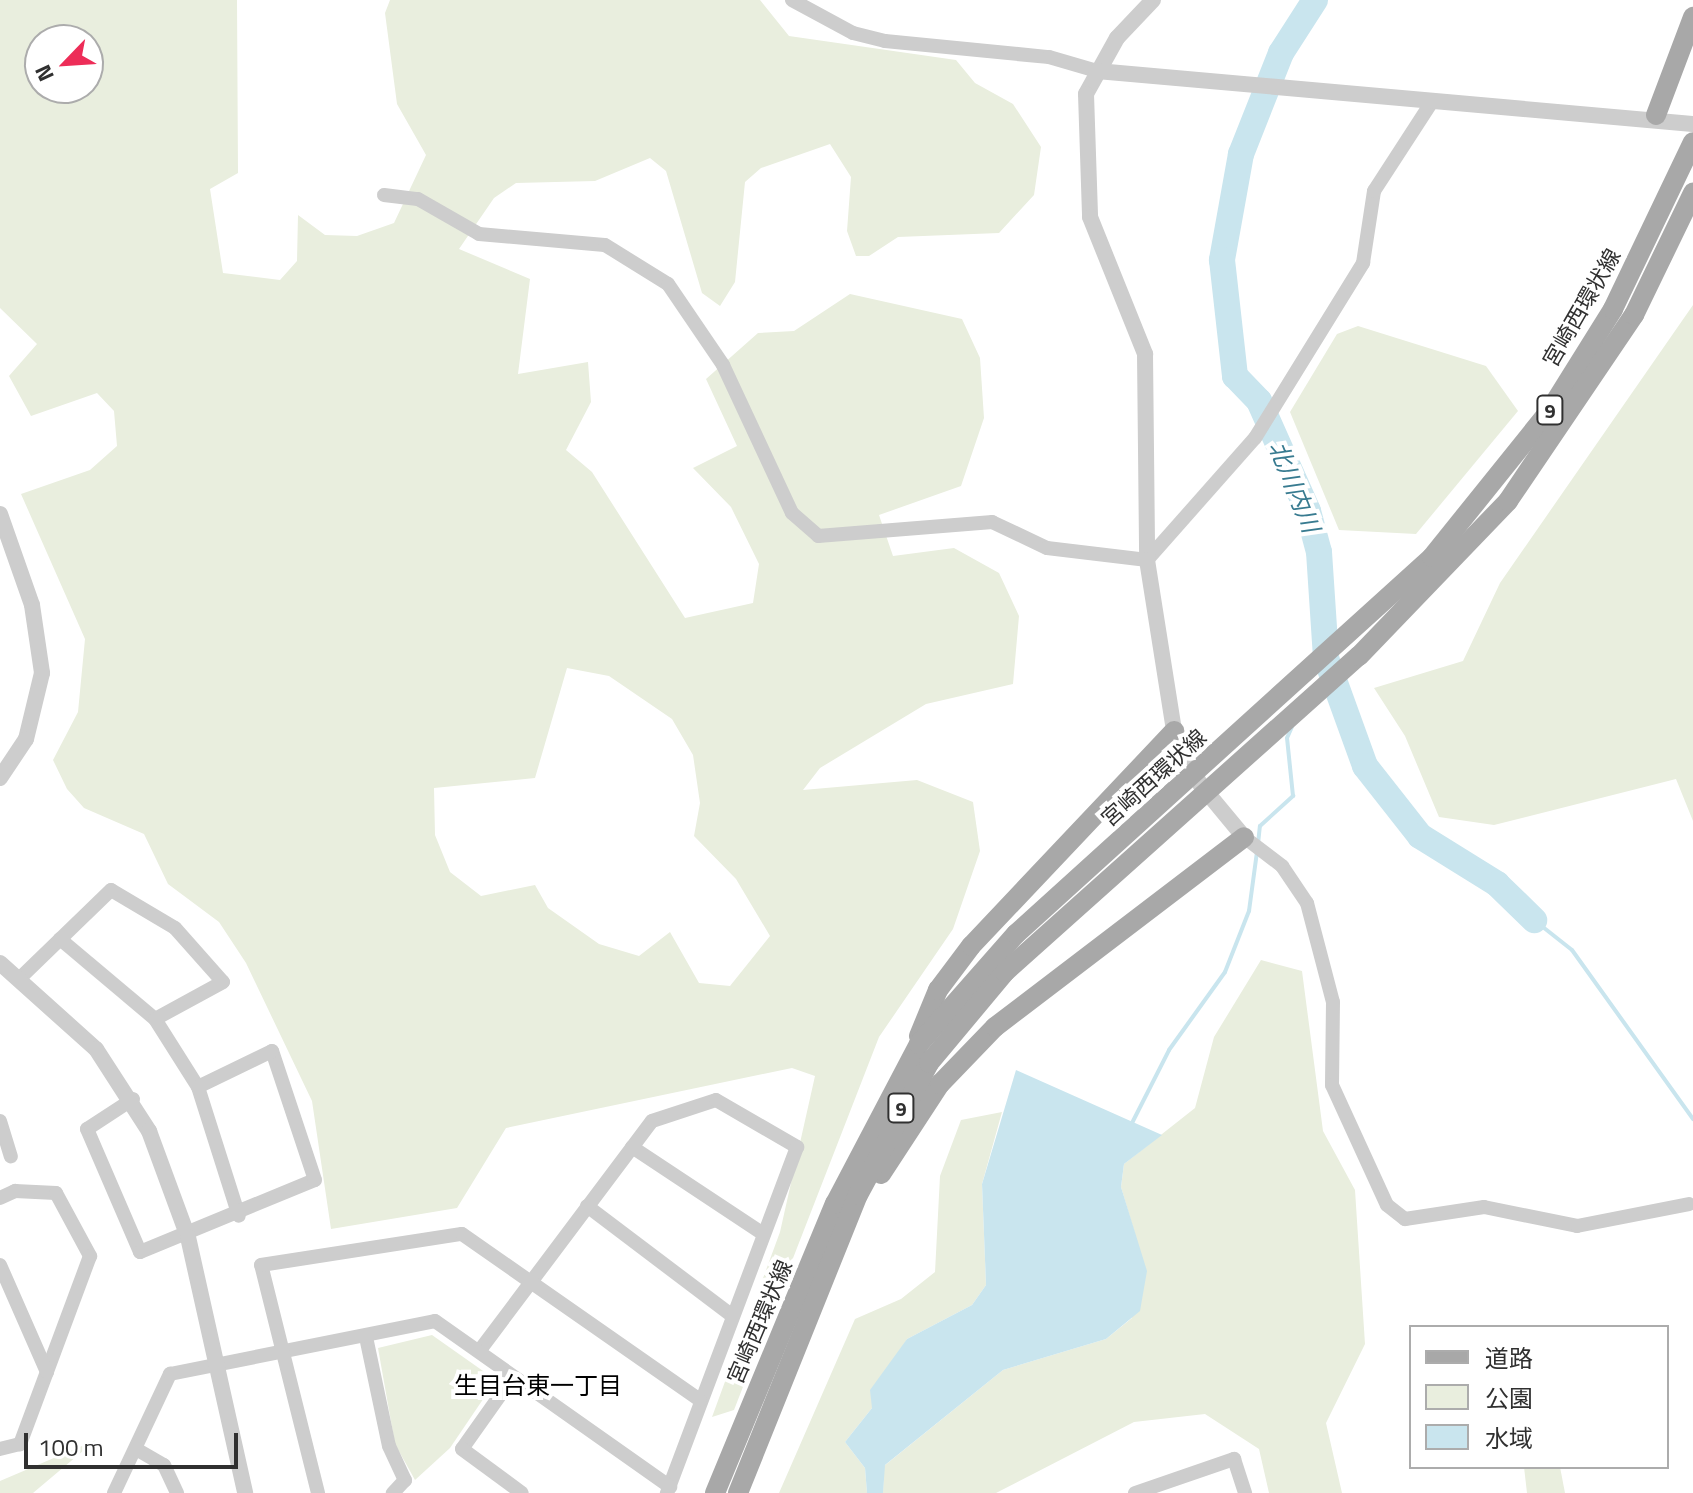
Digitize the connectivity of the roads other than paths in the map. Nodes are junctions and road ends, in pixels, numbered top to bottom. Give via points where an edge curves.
1 (792, 0) edge
2 (1153, 0) edge
3 (1693, 17) edge
4 (1097, 71) junction
5 (1433, 100) junction
6 (1656, 115) junction
7 (1693, 124) edge
8 (1693, 143) edge
9 (1693, 193) edge
10 (384, 195) dead end
11 (0, 514) edge
12 (1147, 560) junction
13 (1174, 731) junction
14 (0, 778) edge
15 (1181, 800) junction
16 (1244, 837) junction
17 (60, 939) junction
18 (0, 963) edge
19 (19, 979) junction
20 (155, 1019) junction
21 (919, 1044) junction
22 (198, 1087) junction
23 (133, 1099) junction
24 (0, 1121) edge
25 (632, 1147) junction
26 (11, 1156) dead end
27 (0, 1198) edge
28 (1689, 1204) dead end
29 (587, 1206) junction
30 (239, 1216) junction
31 (762, 1233) junction
32 (188, 1237) junction
33 (0, 1265) edge
34 (532, 1280) junction
35 (731, 1315) junction
36 (366, 1337) junction
37 (282, 1349) junction
38 (480, 1350) junction
39 (216, 1369) junction
40 (47, 1372) junction
41 (787, 1376) junction
42 (513, 1377) junction
43 (700, 1400) junction
44 (0, 1449) edge
45 (136, 1449) junction
46 (668, 1490) edge
47 (114, 1493) edge
48 (177, 1493) edge
49 (245, 1493) edge
50 (318, 1493) edge
51 (393, 1493) edge
52 (522, 1493) edge
53 (715, 1493) edge
54 (738, 1493) edge
55 (1135, 1493) edge
56 (1245, 1493) edge

1 - 4 street via 853,33 885,41 1049,57
2 - 4 street
3 - 6 main road
4 - 5 street
4 - 12 street via 1086,94 1084,153 1102,258 1137,320 1145,354
5 - 6 street
5 - 12 street via 1374,191 1363,263 1255,438
6 - 7 street
8 - 15 main road, 宮崎西環状線 / 9 via 1613,309 1550,410 1432,557
9 - 15 main road, 宮崎西環状線 / 9 via 1634,315 1567,423 1487,525 1359,656
10 - 12 street via 418,199 479,234 605,245 668,284 723,365 792,513 818,536 992,522 1047,548
11 - 14 street via 32,605 42,673 26,739
12 - 13 street
13 - 16 street via 1200,784
13 - 21 main road via 971,946 919,1025
15 - 21 main road, 宮崎西環状線 / 9 via 1016,934
15 - 41 main road, 宮崎西環状線 / 9 via 1005,972 929,1063 858,1195
16 - 28 street via 1282,866 1307,903 1333,1002 1332,1085 1387,1205 1405,1219 1484,1207 1577,1226
16 - 41 main road via 1063,969 940,1084 883,1169 800,1364
17 - 19 street
17 - 20 street
17 - 20 street via 111,890 175,928 223,982
18 - 19 street
19 - 23 street via 96,1049
20 - 22 street
21 - 53 main road, 宮崎西環状線 / 9 via 841,1190
22 - 30 street
22 - 30 street via 272,1051 306,1140 315,1180
23 - 32 street
23 - 32 street via 87,1129 140,1252
24 - 26 street
25 - 29 street
25 - 31 street
25 - 31 street via 652,1121 716,1100 797,1147
27 - 40 street via 15,1191 56,1193 90,1256
29 - 34 street
29 - 35 street
30 - 32 street
31 - 35 street
32 - 39 street
33 - 40 street
34 - 37 street via 462,1234 261,1265
34 - 38 street
34 - 43 street
35 - 43 street
36 - 37 street
36 - 38 street via 435,1321
36 - 51 street via 389,1446 405,1480
37 - 39 street
37 - 50 street
38 - 42 street
39 - 45 street via 170,1374
39 - 49 street
40 - 44 street via 20,1444
41 - 54 main road, 宮崎西環状線 / 9
42 - 46 street
42 - 52 street via 462,1449
43 - 46 street
45 - 47 street
45 - 48 street via 164,1465
55 - 56 street via 1234,1459

